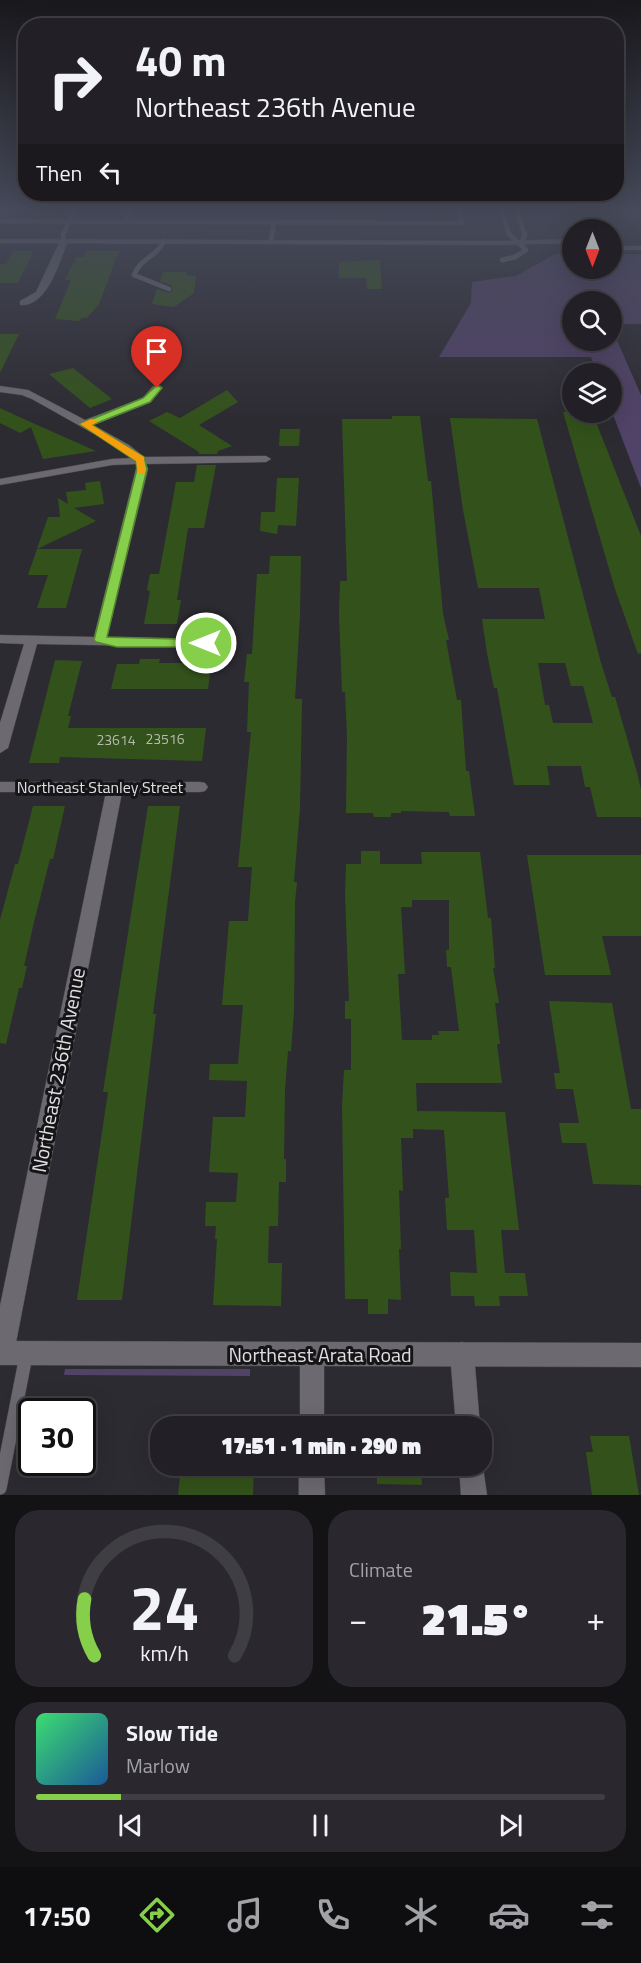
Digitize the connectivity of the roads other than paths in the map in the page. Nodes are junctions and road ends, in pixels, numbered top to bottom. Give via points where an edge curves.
1 (47, 279) edge
2 (143, 279) edge
3 (169, 289) dead end
4 (23, 303) dead end
5 (157, 388) dead end
6 (0, 389) edge
7 (85, 424) junction
8 (140, 459) junction
9 (266, 459) dead end
10 (0, 482) edge
11 (0, 639) edge
12 (32, 639) junction
13 (100, 640) junction
14 (206, 643) dead end
15 (0, 748) edge
16 (0, 787) edge
17 (115, 787) junction
18 (200, 787) dead end
19 (1, 1353) edge
20 (27, 1353) junction
21 (312, 1354) junction
22 (462, 1354) junction
23 (641, 1355) edge
24 (312, 1416) edge
25 (467, 1416) edge
26 (312, 1476) edge
27 (472, 1476) edge
28 (0, 1488) edge
29 (312, 1495) edge
30 (474, 1495) edge

1 - 4 street via 40,294
2 - 3 lane
5 - 7 street via 147,400
6 - 7 street via 24,392
7 - 8 street
8 - 9 street
8 - 10 street
8 - 13 street via 142,469
11 - 12 street
12 - 13 street
12 - 15 street
13 - 14 street
16 - 17 street, Northeast Stanley Street
17 - 18 street, Northeast Stanley Street
17 - 19 street, Northeast 236th Avenue
19 - 20 street, Northeast Arata Road
20 - 21 street, Northeast Arata Road
20 - 28 lane
21 - 22 street, Northeast Arata Road
21 - 24 street
22 - 23 street, Northeast Arata Road
22 - 25 street
26 - 29 street
27 - 30 street

